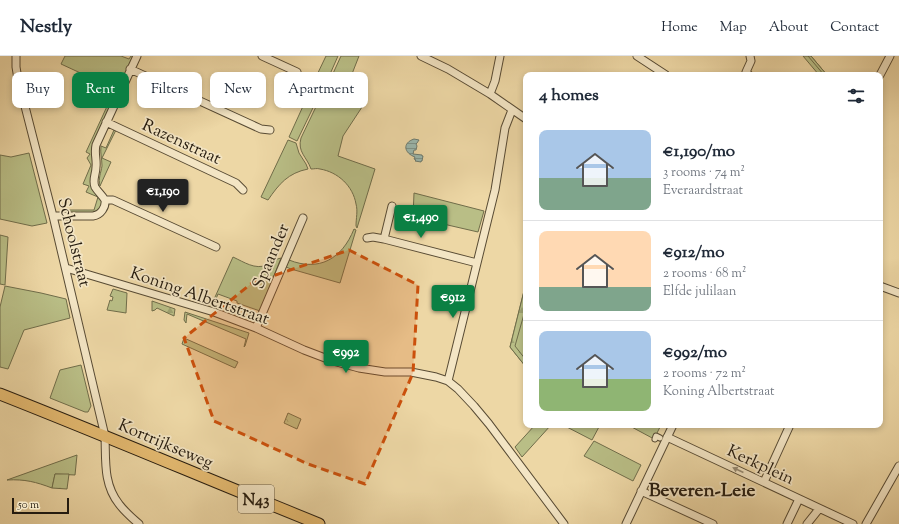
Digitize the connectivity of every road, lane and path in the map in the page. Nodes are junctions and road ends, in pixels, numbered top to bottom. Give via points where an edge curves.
1 (16, 56) edge
2 (137, 56) edge
3 (262, 56) edge
4 (421, 56) edge
5 (500, 56) edge
6 (637, 56) edge
7 (750, 56) edge
8 (890, 56) edge
9 (130, 70) junction
10 (297, 72) dead end
11 (661, 72) edge
12 (747, 72) edge
13 (882, 72) edge
14 (490, 94) junction
15 (512, 110) junction
16 (523, 117) edge
17 (106, 122) junction
18 (270, 130) dead end
19 (243, 190) dead end
20 (105, 200) junction
21 (392, 206) dead end
22 (53, 216) junction
23 (303, 218) dead end
24 (367, 238) dead end
25 (384, 239) junction
26 (216, 247) dead end
27 (477, 263) junction
28 (66, 268) junction
29 (883, 287) edge
30 (899, 294) edge
31 (256, 328) junction
32 (448, 381) junction
33 (0, 394) edge
34 (670, 428) edge
35 (789, 428) edge
36 (105, 436) junction
37 (661, 438) junction
38 (899, 466) edge
39 (764, 482) junction
40 (642, 491) junction
41 (798, 499) junction
42 (820, 509) junction
43 (139, 524) edge
44 (319, 524) edge
45 (564, 524) edge
46 (626, 524) edge
47 (713, 524) edge
48 (787, 524) edge
49 (807, 524) edge
50 (853, 524) edge
51 (866, 524) edge

1 - 22 street, Schoolstraat via 18,79
2 - 9 street
3 - 10 street
4 - 14 street
5 - 14 street
6 - 11 street
7 - 12 street via 751,63
8 - 13 street
9 - 17 street
9 - 18 street via 261,129
14 - 15 street
15 - 16 street
15 - 27 street via 505,128 495,190
17 - 19 street, Razenstraat via 236,183
17 - 20 street via 95,149 94,180 97,190
20 - 22 street via 105,206 96,216
20 - 26 street via 112,200
21 - 25 street
22 - 28 street, Schoolstraat
23 - 31 street, Spaander
24 - 25 street
25 - 27 street
27 - 32 street
28 - 31 street, Koning Albertstraat via 214,312
28 - 36 street, Schoolstraat
29 - 30 street
31 - 32 street, Koning Albertstraat via 333,361 385,372 411,372
32 - 45 street, Koning Albertstraat via 484,418
33 - 36 main road, Kortrijkseweg / N43
34 - 37 street
35 - 39 street
36 - 43 street, Schoolstraat via 109,487 120,505
36 - 44 main road, Kortrijkseweg / N43
39 -> 37 street, Kerkplein
37 - 40 street
38 - 51 street
39 - 41 street, Kerkplein
40 - 46 street
40 - 47 street
41 - 42 street, Kerkplein
41 - 48 street, Kerkplein
42 - 49 street
42 - 50 street, Kerkplein

